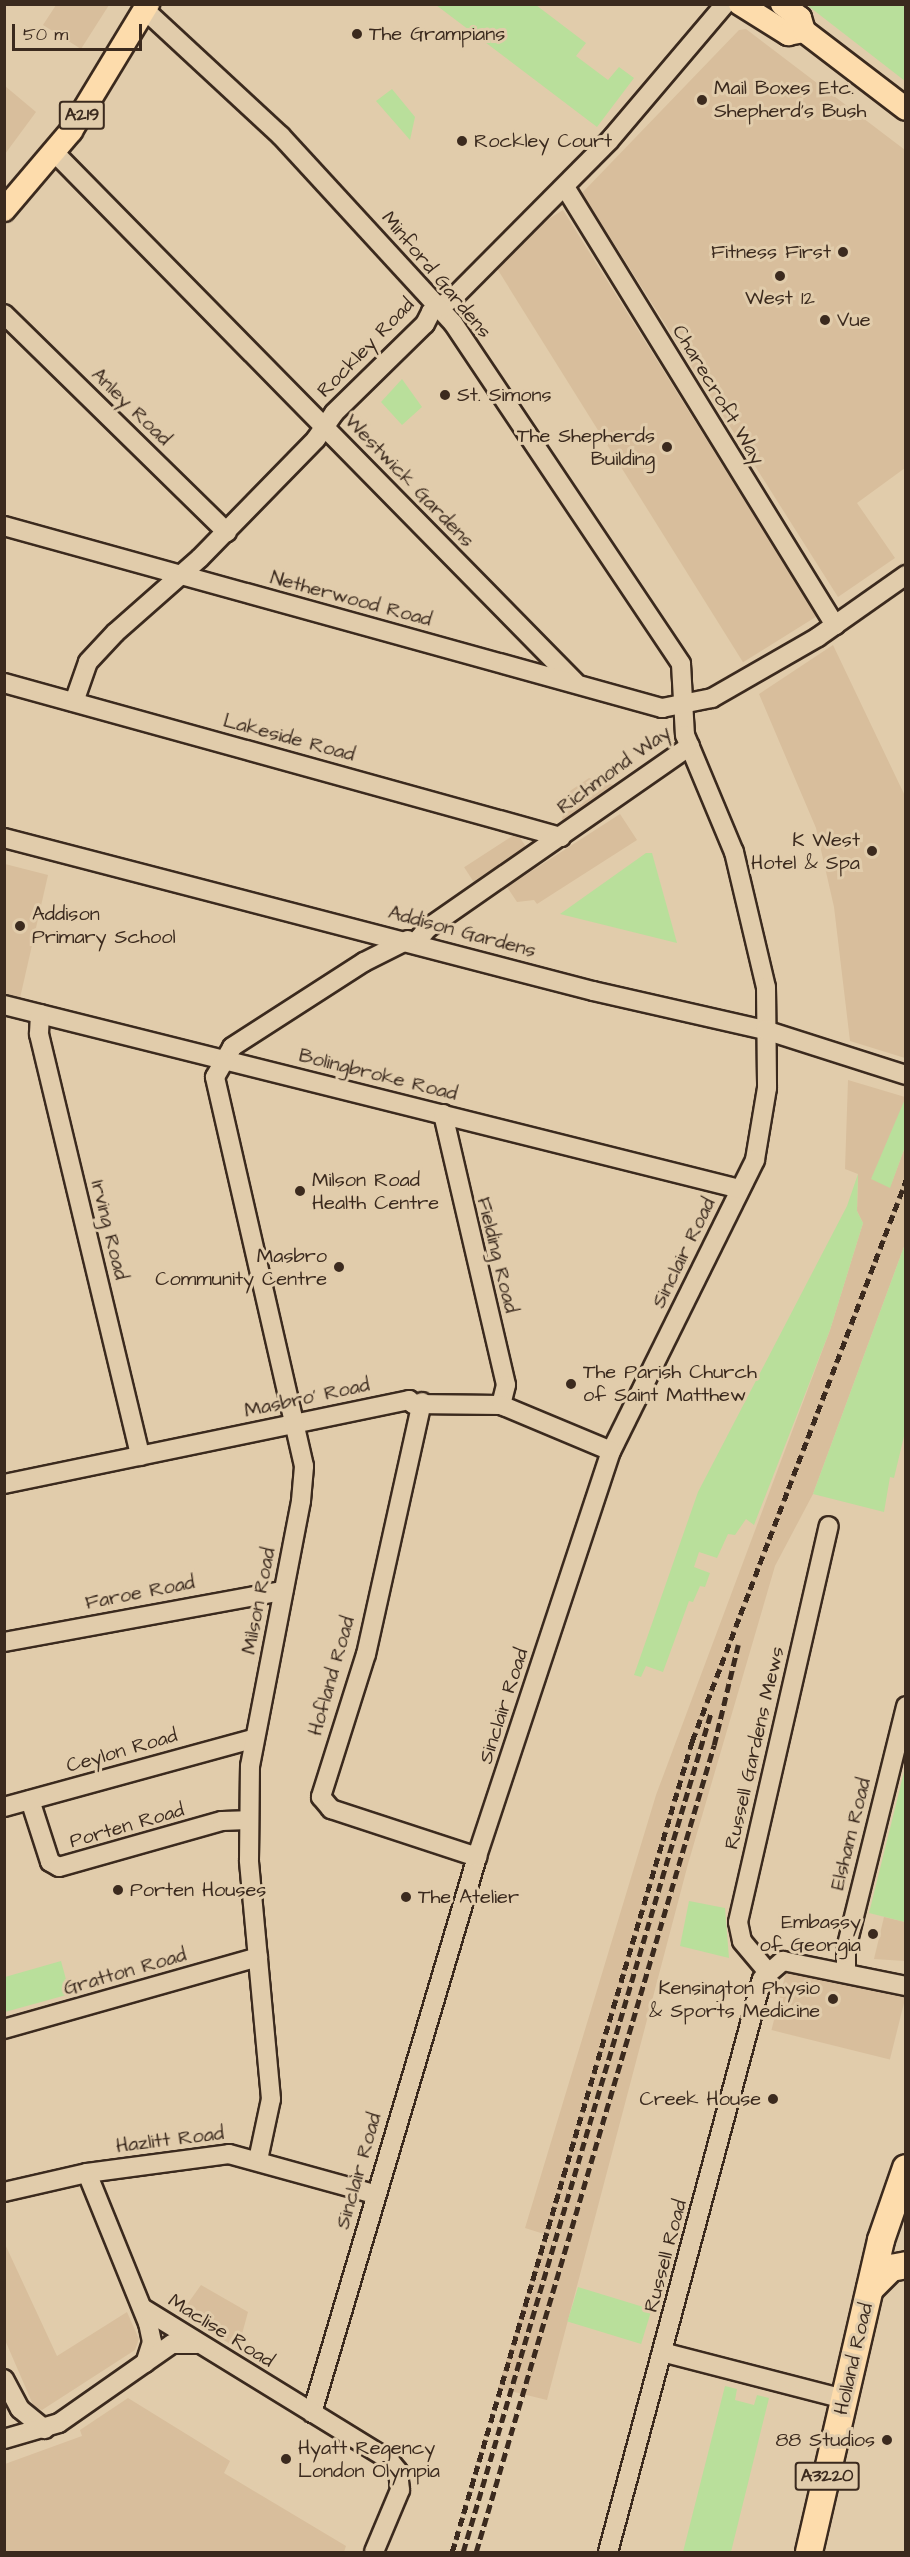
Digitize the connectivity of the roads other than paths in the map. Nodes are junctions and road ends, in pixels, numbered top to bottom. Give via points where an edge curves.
1 (725, 4) edge
2 (740, 4) edge
3 (782, 4) edge
4 (147, 6) edge
5 (804, 31) junction
6 (906, 109) edge
7 (55, 153) junction
8 (565, 187) junction
9 (4, 210) edge
10 (441, 309) junction
11 (4, 314) edge
12 (325, 427) junction
13 (4, 526) edge
14 (227, 532) junction
15 (177, 575) junction
16 (906, 575) edge
17 (835, 625) junction
18 (4, 683) edge
19 (580, 686) junction
20 (74, 702) junction
21 (687, 706) junction
22 (690, 746) junction
23 (561, 837) junction
24 (4, 838) edge
25 (352, 928) junction
26 (412, 941) junction
27 (364, 962) junction
28 (4, 1005) edge
29 (40, 1014) junction
30 (765, 1030) junction
31 (222, 1059) junction
32 (906, 1075) edge
33 (443, 1114) junction
34 (740, 1189) junction
35 (422, 1402) junction
36 (501, 1405) junction
37 (297, 1423) junction
38 (611, 1451) junction
39 (140, 1456) junction
40 (4, 1484) edge
41 (829, 1526) dead end
42 (284, 1591) junction
43 (4, 1642) edge
44 (906, 1706) edge
45 (253, 1739) junction
46 (30, 1800) junction
47 (4, 1807) edge
48 (247, 1820) junction
49 (477, 1857) junction
50 (258, 1957) junction
51 (767, 1971) junction
52 (846, 1972) junction
53 (906, 1986) edge
54 (4, 2030) edge
55 (258, 2160) junction
56 (87, 2173) junction
57 (904, 2188) edge
58 (4, 2192) edge
59 (374, 2194) junction
60 (906, 2265) edge
61 (870, 2289) junction
62 (144, 2309) junction
63 (199, 2344) junction
64 (662, 2352) junction
65 (145, 2363) junction
66 (4, 2379) edge
67 (4, 2385) edge
68 (844, 2399) junction
69 (4, 2406) edge
70 (312, 2413) junction
71 (45, 2429) junction
72 (4, 2439) edge
73 (374, 2553) edge
74 (608, 2553) edge
75 (809, 2553) edge

1 - 8 street, Rockley Road via 670,73
2 - 5 main road via 788,34
3 - 5 main road via 800,18
4 - 7 main road, A219
4 - 10 street, Minford Gardens via 281,136
5 - 6 main road
7 - 9 main road, A219
7 - 12 street, Westwick Gardens
8 - 10 street, Rockley Road
8 - 17 street, Charecroft Way
10 - 12 street, Rockley Road via 431,312 425,324
10 - 21 street, Minford Gardens via 681,664
11 - 14 street, Anley Road
12 - 14 street, Rockley Road
12 - 19 street, Westwick Gardens
13 - 15 street, Netherwood Road
14 - 15 street, Rockley Road
15 - 19 street, Netherwood Road
15 - 20 street, Rockley Road via 88,662
16 - 17 street, Richmond Way
17 - 21 street, Richmond Way via 712,698
18 - 20 street, Lakeside Road
19 - 21 street, Netherwood Road via 662,708
20 - 23 street, Lakeside Road
21 - 22 street, Richmond Way via 684,726
22 - 23 street, Richmond Way
22 - 30 street, Sinclair Road via 721,816 745,889 766,987
23 - 26 street, Richmond Way
24 - 25 street, Addison Gardens
25 - 26 street, Addison Gardens
25 - 27 street via 362,942
26 - 27 street, Richmond Way
26 - 30 street, Addison Gardens via 593,991
27 - 31 street, Richmond Way via 232,1047
28 - 29 street, Bolingbroke Road
29 - 31 street, Bolingbroke Road
29 - 39 street, Irving Road via 39,1034
30 - 32 street, Addison Gardens
30 - 34 street, Sinclair Road via 764,1123 755,1160
31 - 33 street, Bolingbroke Road
31 - 37 street, Milson Road via 216,1069 216,1086
33 - 34 street, Bolingbroke Road
33 - 36 street, Fielding Road via 506,1385
34 - 38 street, Sinclair Road
35 - 36 street, Masbro' Road
35 - 37 street, Masbro' Road
35 - 49 street, Hofland Road via 366,1654 321,1797 330,1809
36 - 38 street, Masbro' Road
37 - 39 street, Masbro' Road
37 - 42 street, Milson Road via 304,1476
38 - 49 street, Sinclair Road
39 - 40 street, Masbro' Road
41 - 51 street, Russell Gardens Mews via 738,1922 742,1941
42 - 43 street, Faroe Road
42 - 45 street, Milson Road
44 - 52 street, Elsham Road via 846,1949
45 - 46 street, Ceylon Road
45 - 48 street, Milson Road
46 - 47 street, Ceylon Road
46 - 48 street, Porten Road via 50,1862 63,1868 222,1821
48 - 50 street, Milson Road
49 - 59 street, Sinclair Road
50 - 54 street, Gratton Road
50 - 55 street, Milson Road via 271,2099
51 - 52 street via 783,1961
51 - 64 street, Russell Road
52 - 53 street
55 - 56 street, Hazlitt Road via 222,2154
55 - 59 street, Hazlitt Road
56 - 58 street, Hazlitt Road
56 - 62 street, Maclise Road
57 - 61 highway, Holland Road / A3220 via 883,2229
59 - 70 street, Sinclair Road
60 - 61 highway via 891,2268
61 - 68 highway, Holland Road / A3220
62 - 63 street, Maclise Road
62 - 65 street via 152,2342
63 - 65 street via 172,2344
63 - 70 street, Maclise Road
64 - 68 street
64 - 74 street, Russell Road
65 - 71 street
66 - 71 street via 20,2409
67 - 69 street
68 - 75 highway, Holland Road / A3220
70 - 73 street, Maclise Road via 389,2460 398,2471 400,2490
71 - 72 street

